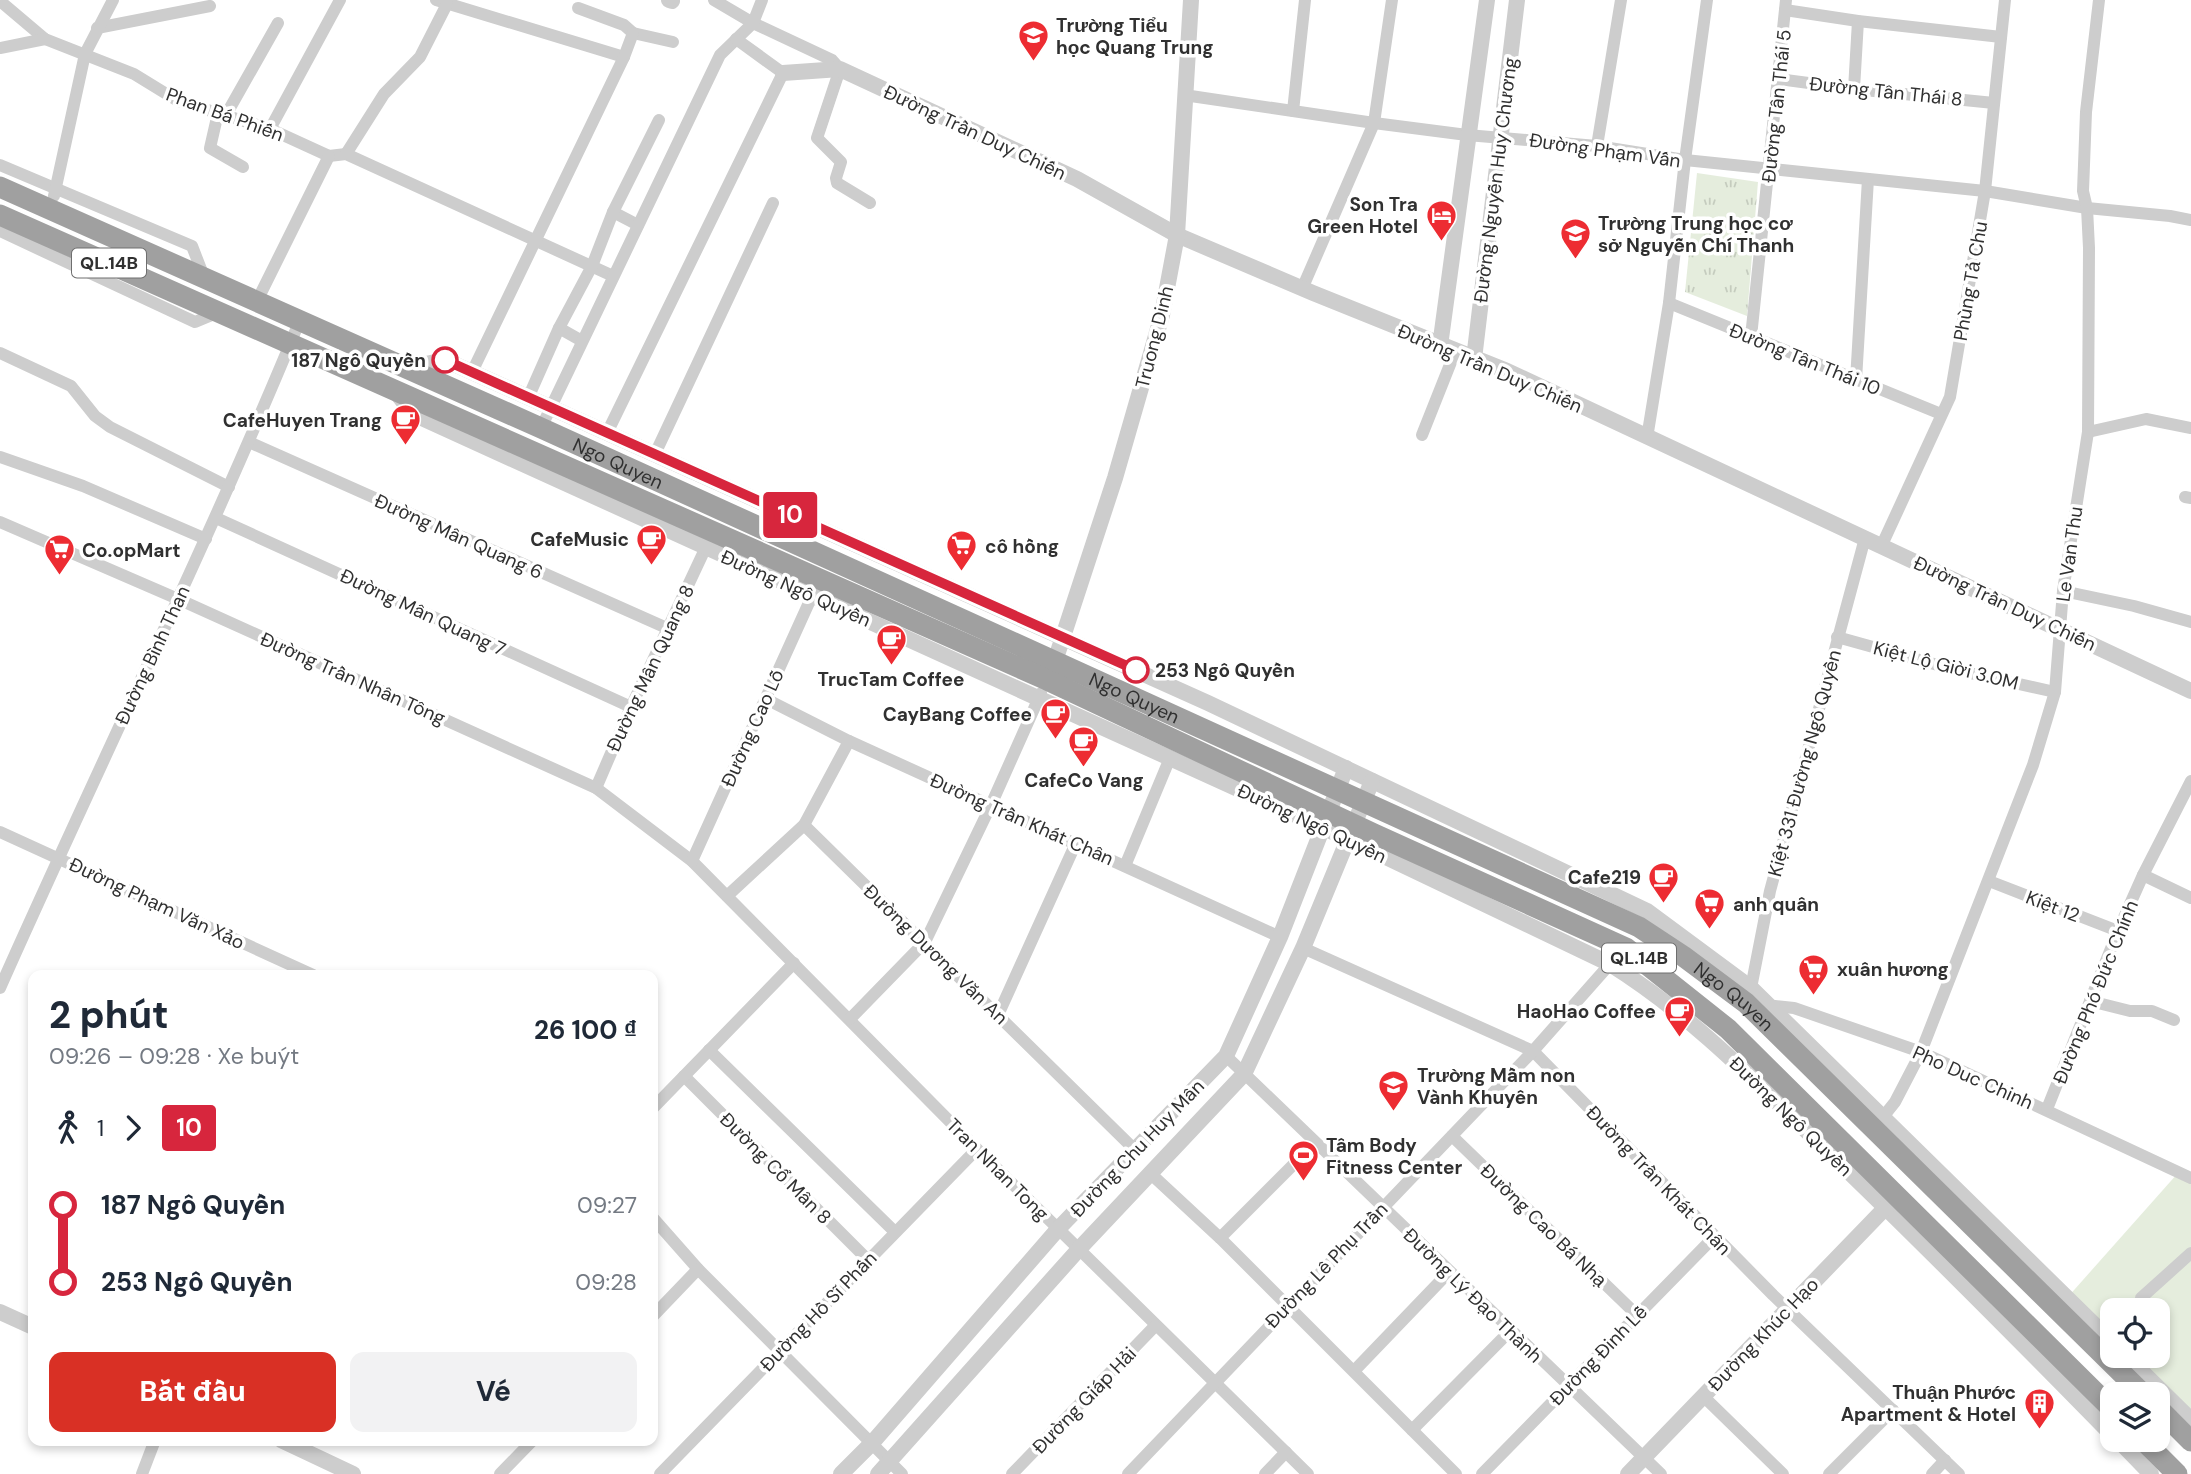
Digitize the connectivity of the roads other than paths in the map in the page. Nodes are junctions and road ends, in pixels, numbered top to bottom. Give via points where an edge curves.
1 (113, 0) edge
2 (340, 0) edge
3 (714, 0) edge
4 (762, 0) edge
5 (1191, 0) edge
6 (1305, 0) edge
7 (1392, 0) edge
8 (1487, 0) edge
9 (1517, 0) edge
10 (1621, 0) edge
11 (1707, 0) edge
12 (2005, 0) edge
13 (2099, 0) edge
14 (0, 1) edge
15 (441, 2) edge
16 (1786, 5) edge
17 (210, 6) dead end
18 (578, 8) dead end
19 (1858, 21) junction
20 (278, 23) dead end
21 (753, 23) junction
22 (97, 28) junction
23 (633, 33) junction
24 (2001, 37) junction
25 (45, 39) junction
26 (736, 39) junction
27 (673, 41) dead end
28 (0, 48) edge
29 (85, 54) junction
30 (624, 57) junction
31 (840, 69) junction
32 (783, 73) junction
33 (1778, 79) junction
34 (1854, 89) junction
35 (1184, 95) junction
36 (1994, 103) junction
37 (1293, 111) junction
38 (222, 114) junction
39 (659, 120) dead end
40 (1374, 123) junction
41 (270, 129) junction
42 (1467, 135) junction
43 (1500, 136) junction
44 (1597, 146) junction
45 (346, 154) junction
46 (329, 156) junction
47 (1685, 160) junction
48 (0, 165) edge
49 (243, 167) dead end
50 (1769, 169) junction
51 (1868, 179) junction
52 (0, 187) edge
53 (1985, 191) junction
54 (53, 199) junction
55 (773, 203) dead end
56 (870, 203) dead end
57 (2087, 208) junction
58 (613, 212) junction
59 (0, 215) edge
60 (2191, 220) edge
61 (638, 225) junction
62 (0, 231) edge
63 (1177, 235) junction
64 (534, 241) junction
65 (592, 266) junction
66 (613, 276) junction
67 (1302, 289) junction
68 (257, 301) junction
69 (1669, 303) junction
70 (219, 312) junction
71 (300, 320) junction
72 (559, 328) junction
73 (1751, 337) junction
74 (582, 341) junction
75 (291, 343) junction
76 (1448, 349) junction
77 (0, 354) edge
78 (1474, 359) junction
79 (406, 368) junction
80 (472, 372) junction
81 (1856, 380) junction
82 (394, 389) junction
83 (528, 398) junction
84 (550, 408) junction
85 (1941, 415) junction
86 (541, 428) junction
87 (2191, 428) edge
88 (2088, 432) junction
89 (607, 433) junction
90 (1422, 435) dead end
91 (1647, 438) junction
92 (249, 442) junction
93 (655, 454) junction
94 (0, 457) edge
95 (229, 487) junction
96 (216, 518) junction
97 (0, 522) edge
98 (1865, 538) junction
99 (206, 539) junction
100 (706, 547) junction
101 (1881, 547) junction
102 (2063, 591) junction
103 (811, 596) junction
104 (178, 599) junction
105 (2191, 622) edge
106 (2059, 627) junction
107 (669, 629) junction
108 (1837, 636) junction
109 (1063, 638) junction
110 (1047, 680) junction
111 (2191, 691) edge
112 (2055, 692) junction
113 (766, 699) junction
114 (631, 707) junction
115 (849, 741) junction
116 (1170, 758) junction
117 (1346, 768) junction
118 (2191, 781) edge
119 (596, 788) junction
120 (1338, 789) junction
121 (1368, 790) junction
122 (992, 805) junction
123 (1326, 820) junction
124 (804, 825) junction
125 (1351, 831) junction
126 (0, 832) edge
127 (1076, 843) junction
128 (58, 857) junction
129 (692, 860) junction
130 (1125, 866) junction
131 (2143, 875) junction
132 (1989, 881) junction
133 (727, 897) junction
134 (2191, 898) edge
135 (2118, 930) junction
136 (1280, 937) junction
137 (925, 942) junction
138 (1303, 948) junction
139 (794, 963) junction
140 (1610, 964) junction
141 (302, 970) edge
142 (0, 988) edge
143 (1749, 996) junction
144 (2090, 1001) junction
145 (1769, 1005) junction
146 (998, 1015) junction
147 (850, 1019) junction
148 (2174, 1020) dead end
149 (709, 1050) junction
150 (1533, 1051) junction
151 (1921, 1052) junction
152 (1226, 1056) junction
153 (1244, 1074) junction
154 (684, 1076) junction
155 (658, 1103) edge
156 (2047, 1109) junction
157 (1882, 1117) junction
158 (1452, 1136) junction
159 (1315, 1143) junction
160 (976, 1149) junction
161 (1135, 1150) junction
162 (1151, 1174) junction
163 (2191, 1178) edge
164 (1891, 1201) junction
165 (1382, 1206) junction
166 (658, 1224) edge
167 (1058, 1229) junction
168 (895, 1232) junction
169 (1714, 1237) junction
170 (1220, 1238) junction
171 (1079, 1249) junction
172 (2189, 1259) edge
173 (868, 1260) junction
174 (698, 1269) junction
175 (1449, 1272) junction
176 (2141, 1298) dead end
177 (1288, 1306) junction
178 (1787, 1309) junction
179 (658, 1310) edge
180 (0, 1312) edge
181 (1637, 1315) junction
182 (28, 1325) edge
183 (1155, 1326) junction
184 (2100, 1330) edge
185 (1510, 1331) junction
186 (778, 1351) junction
187 (2138, 1368) edge
188 (1354, 1371) junction
189 (1214, 1382) junction
190 (2131, 1382) edge
191 (1567, 1386) junction
192 (1703, 1396) junction
193 (2100, 1398) edge
194 (1893, 1410) junction
195 (2170, 1420) edge
196 (2191, 1420) edge
197 (2100, 1422) edge
198 (1412, 1430) junction
199 (2191, 1441) edge
200 (872, 1443) junction
201 (153, 1446) edge
202 (294, 1446) edge
203 (527, 1446) edge
204 (1286, 1452) junction
205 (2130, 1452) edge
206 (2155, 1452) edge
207 (1643, 1458) junction
208 (1945, 1460) junction
209 (890, 1461) junction
210 (144, 1473) edge
211 (353, 1474) edge
212 (500, 1474) edge
213 (660, 1474) edge
214 (841, 1474) edge
215 (878, 1474) edge
216 (902, 1474) edge
217 (1012, 1474) edge
218 (1128, 1474) edge
219 (1265, 1474) edge
220 (1308, 1474) edge
221 (1456, 1474) edge
222 (1482, 1474) edge
223 (1628, 1474) edge
224 (1661, 1474) edge
225 (1783, 1474) edge
226 (1829, 1474) edge
227 (1932, 1474) edge
228 (1959, 1474) edge
229 (2151, 1474) edge
230 (2177, 1474) edge

1 - 22 street
2 - 41 street
3 - 21 street
4 - 21 street
5 - 35 street, Truong Dinh
6 - 37 street
7 - 40 street
8 - 42 street, Đường Nguyễn Huy Chương
9 - 43 street, Đường Nguyễn Huy Chương
10 - 44 street
11 - 47 street
12 - 24 street, Phùng Tả Chu
13 - 57 street, Le Van Thu via 2086,112 2083,191
14 - 25 street, Phan Bá Phiến
15 - 30 street
15 - 45 street via 419,57 384,94
16 - 19 street
16 - 33 street, Đường Tân Thái 5
17 - 22 street
18 - 23 street via 625,25
19 - 24 street
19 - 34 street
20 - 38 street
21 - 26 street
21 - 31 street via 832,60
22 - 29 street
23 - 27 street
23 - 30 street
24 - 36 street, Phùng Tả Chu
25 - 28 street
25 - 29 street, Phan Bá Phiến
26 - 32 street
26 - 61 street via 720,55
29 - 38 street, Phan Bá Phiến via 134,74 178,101
29 - 54 street
30 - 64 street
31 - 32 street, Đường Trần Duy Chiến
31 - 56 street via 817,138 841,162 837,183
31 - 63 street, Đường Trần Duy Chiến via 1077,179
32 - 89 street
33 - 34 street, Đường Tân Thái 8
33 - 50 street, Đường Tân Thái 5
34 - 36 street, Đường Tân Thái 8
35 - 37 street, Đường Phạm Vấn
35 - 63 street, Truong Dinh
36 - 53 street, Phùng Tả Chu
37 - 40 street, Đường Phạm Vấn
38 - 41 street, Phan Bá Phiến
38 - 49 street via 210,148
39 - 58 street
40 - 42 street, Đường Phạm Vấn
40 - 67 street
41 - 46 street, Phan Bá Phiến
42 - 43 street, Đường Phạm Vấn
42 - 76 street, Đường Nguyễn Huy Chương
43 - 44 street, Đường Phạm Vấn
43 - 78 street, Đường Nguyễn Huy Chương
44 - 47 street, Đường Phạm Vấn
45 - 46 street
45 - 64 street
46 - 68 street
47 - 50 street, Đường Phạm Vấn
47 - 69 street
48 - 54 street
50 - 51 street, Đường Phạm Vấn
50 - 73 street, Đường Tân Thái 5
51 - 53 street, Đường Phạm Vấn
51 - 81 street
52 - 54 highway, Ngo Quyen / QL.14B
53 - 57 street, Đường Phạm Vấn
53 - 85 street, Phùng Tả Chu via 1950,397
54 - 68 highway, Ngo Quyen / QL.14B
55 - 93 street
57 - 60 street, Đường Phạm Vấn
57 - 88 street, Le Van Thu
58 - 61 street
58 - 65 street
59 - 70 highway, Ngo Quyen / QL.14B
61 - 66 street
62 - 70 street via 195,322
63 - 67 street, Đường Trần Duy Chiến
63 - 109 street, Truong Dinh via 1163,315
64 - 65 street
64 - 80 street
65 - 66 street
65 - 72 street
66 - 74 street
67 - 76 street, Đường Trần Duy Chiến
68 - 71 highway, Ngo Quyen / QL.14B
69 - 73 street, Đường Tân Thái 10
69 - 91 street
70 - 75 highway, Ngo Quyen / QL.14B
71 - 75 street, Đường Bình Than
71 - 79 highway, Ngo Quyen / QL.14B
72 - 74 street
72 - 83 street
73 - 81 street, Đường Tân Thái 10
74 - 84 street
75 - 82 highway, Ngo Quyen / QL.14B
75 - 92 street, Đường Bình Than
76 - 78 street, Đường Trần Duy Chiến
76 - 90 street
77 - 95 street via 71,386 110,427
78 - 91 street, Đường Trần Duy Chiến
79 - 80 street via 445,360
79 - 86 highway, Ngo Quyen / QL.14B
80 - 83 street
81 - 85 street, Đường Tân Thái 10
82 - 100 street, Đường Ngô Quyền via 413,414
82 - 110 highway, Ngo Quyen / QL.14B
83 - 84 street
84 - 86 street
84 - 89 street
85 - 101 street, Phùng Tả Chu
86 - 110 highway, Ngo Quyen / QL.14B
87 - 88 street via 2146,419
88 - 102 street, Le Van Thu
89 - 93 street
91 - 98 street, Đường Trần Duy Chiến
92 - 95 street, Đường Bình Than
92 - 107 street, Đường Mân Quang 6
93 - 109 street
94 - 99 street via 83,486
95 - 96 street, Đường Bình Than
96 - 99 street, Đường Bình Than
96 - 114 street, Đường Mân Quang 7
97 - 104 street, Đường Trần Nhân Tông
98 - 101 street, Đường Trần Duy Chiến
98 - 108 street, Kiệt 331 Đường Ngô Quyền
99 - 104 street, Đường Bình Than
100 - 103 street, Đường Ngô Quyền
100 - 107 street, Đường Mân Quang 8
101 - 106 street, Đường Trần Duy Chiến
102 - 105 street
102 - 106 street, Le Van Thu
103 - 110 street, Đường Ngô Quyền
103 - 113 street, Đường Cao Lỗ
104 - 119 street, Đường Trần Nhân Tông
104 - 128 street, Đường Bình Than
106 - 111 street, Đường Trần Duy Chiến
106 - 112 street, Le Van Thu
107 - 114 street, Đường Mân Quang 8
108 - 112 street, Kiệt Lộ Giời 3.0M
108 - 143 street, Kiệt 331 Đường Ngô Quyền via 1770,891
109 - 110 street, Truong Dinh
109 - 117 street
110 - 116 street, Đường Ngô Quyền
110 - 120 highway, Ngo Quyen / QL.14B
110 - 122 street
110 - 123 highway, Ngo Quyen / QL.14B
112 - 132 street, Le Van Thu
113 - 115 street, Đường Trần Khát Chân
113 - 129 street, Đường Cao Lỗ
114 - 119 street, Đường Mân Quang 8
115 - 122 street, Đường Trần Khát Chân
115 - 124 street
116 - 123 street, Đường Ngô Quyền
116 - 130 street
117 - 120 street, Đường Chu Huy Mân
117 - 121 street
118 - 131 street, Đường Phó Đức Chính
119 - 129 street, Đường Trần Nhân Tông
120 - 121 highway, Ngo Quyen / QL.14B
120 - 123 street, Đường Chu Huy Mân
121 - 125 street, Đường Chu Huy Mân
121 - 143 highway, Ngo Quyen / QL.14B via 1639,927
122 - 127 street, Đường Trần Khát Chân
122 - 137 street
123 - 125 highway, Ngo Quyen / QL.14B
123 - 136 street, Đường Chu Huy Mân
124 - 133 street
124 - 137 street, Đường Dương Văn An
125 - 138 street, Đường Chu Huy Mân
125 - 140 street, Đường Ngô Quyền
125 - 164 highway, Ngo Quyen / QL.14B via 1626,948 1728,1029
126 - 128 street, Đường Phạm Văn Xảo
127 - 130 street, Đường Trần Khát Chân
127 - 146 street
128 - 141 street, Đường Phạm Văn Xảo
128 - 142 street, Đường Bình Than
129 - 133 street, Tran Nhan Tong
130 - 136 street, Đường Trần Khát Chân
131 - 134 street
131 - 135 street, Đường Phó Đức Chính
132 - 135 street, Kiệt 12
132 - 151 street, Le Van Thu
133 - 139 street, Tran Nhan Tong
135 - 144 street, Đường Phó Đức Chính
136 - 152 street, Đường Chu Huy Mân
137 - 146 street, Đường Dương Văn An
137 - 147 street
138 - 150 street, Đường Trần Khát Chân
138 - 153 street, Đường Chu Huy Mân
139 - 147 street, Tran Nhan Tong
139 - 149 street
140 - 150 street, Đường Lê Phụ Trần
140 - 164 street, Đường Ngô Quyền via 1706,1034
143 - 145 street
143 - 190 highway, Ngo Quyen / QL.14B
144 - 148 street via 2130,1011 2152,1011
144 - 156 street, Đường Phó Đức Chính
145 - 151 street, Pho Duc Chinh via 1794,1008
145 - 157 street
146 - 161 street, Đường Dương Văn An
147 - 160 street, Tran Nhan Tong
149 - 154 street
149 - 168 street, Đường Cổ Mân 8
150 - 158 street, Đường Lê Phụ Trần
150 - 169 street, Đường Trần Khát Chân
151 - 156 street, Pho Duc Chinh
151 - 157 street, Le Van Thu
152 - 153 street, Đường Lý Đạo Thành
152 - 161 street, Đường Chu Huy Mân
153 - 159 street, Đường Lý Đạo Thành
153 - 162 street, Đường Chu Huy Mân
154 - 155 street
154 - 173 street, Đường Cổ Mân 8
156 - 163 street, Pho Duc Chinh
157 - 184 street
158 - 165 street, Đường Lê Phụ Trần
158 - 181 street, Đường Cao Bá Nhạ
159 - 165 street, Đường Lý Đạo Thành
159 - 170 street
160 - 167 street, Tran Nhan Tong
160 - 168 street, Đường Hồ Sĩ Phấn
161 - 167 street, Đường Chu Huy Mân
162 - 170 street
162 - 171 street, Đường Chu Huy Mân
164 - 178 street, Đường Khúc Hạo
164 - 193 highway, Ngo Quyen / QL.14B
164 - 197 street, Đường Ngô Quyền
165 - 175 street, Đường Lý Đạo Thành
165 - 177 street, Đường Lê Phụ Trần
166 - 174 street
167 - 171 street, Tran Nhan Tong
167 - 200 street, Đường Chu Huy Mân
168 - 173 street, Đường Hồ Sĩ Phấn
169 - 178 street, Đường Trần Khát Chân
169 - 181 street, Đường Đinh Lễ
170 - 177 street
171 - 183 street, Tran Nhan Tong
171 - 209 street, Đường Chu Huy Mân
172 - 176 street
173 - 186 street, Đường Hồ Sĩ Phấn
174 - 179 street
174 - 186 street
175 - 185 street, Đường Lý Đạo Thành
175 - 188 street
177 - 188 street
177 - 189 street, Đường Lê Phụ Trần
178 - 192 street, Đường Khúc Hạo
178 - 194 street, Đường Trần Khát Chân
180 - 182 street
181 - 191 street, Đường Đinh Lễ
183 - 189 street, Tran Nhan Tong
183 - 217 street, Đường Giáp Hải
185 - 191 street, Đường Lý Đạo Thành
185 - 198 street
186 - 200 street
186 - 213 street, Đường Hồ Sĩ Phấn
187 - 196 street
188 - 198 street
189 - 204 street, Tran Nhan Tong
189 - 218 street, Đường Lê Phụ Trần
191 - 207 street, Đường Lý Đạo Thành
191 - 222 street, Đường Đinh Lễ
192 - 207 street, Đường Khúc Hạo
192 - 225 street
194 - 208 street, Đường Trần Khát Chân
194 - 226 street
195 - 199 highway
198 - 221 street
200 - 209 street
200 - 214 street, Đường Chu Huy Mân
201 - 210 street
202 - 211 street
203 - 212 street
204 - 219 street
204 - 220 street, Tran Nhan Tong
205 - 229 street
206 - 230 highway
207 - 223 street, Đường Khúc Hạo
207 - 224 street, Đường Lý Đạo Thành
208 - 227 street
208 - 228 street, Đường Trần Khát Chân
209 - 215 street, Đường Chu Huy Mân
209 - 216 street

